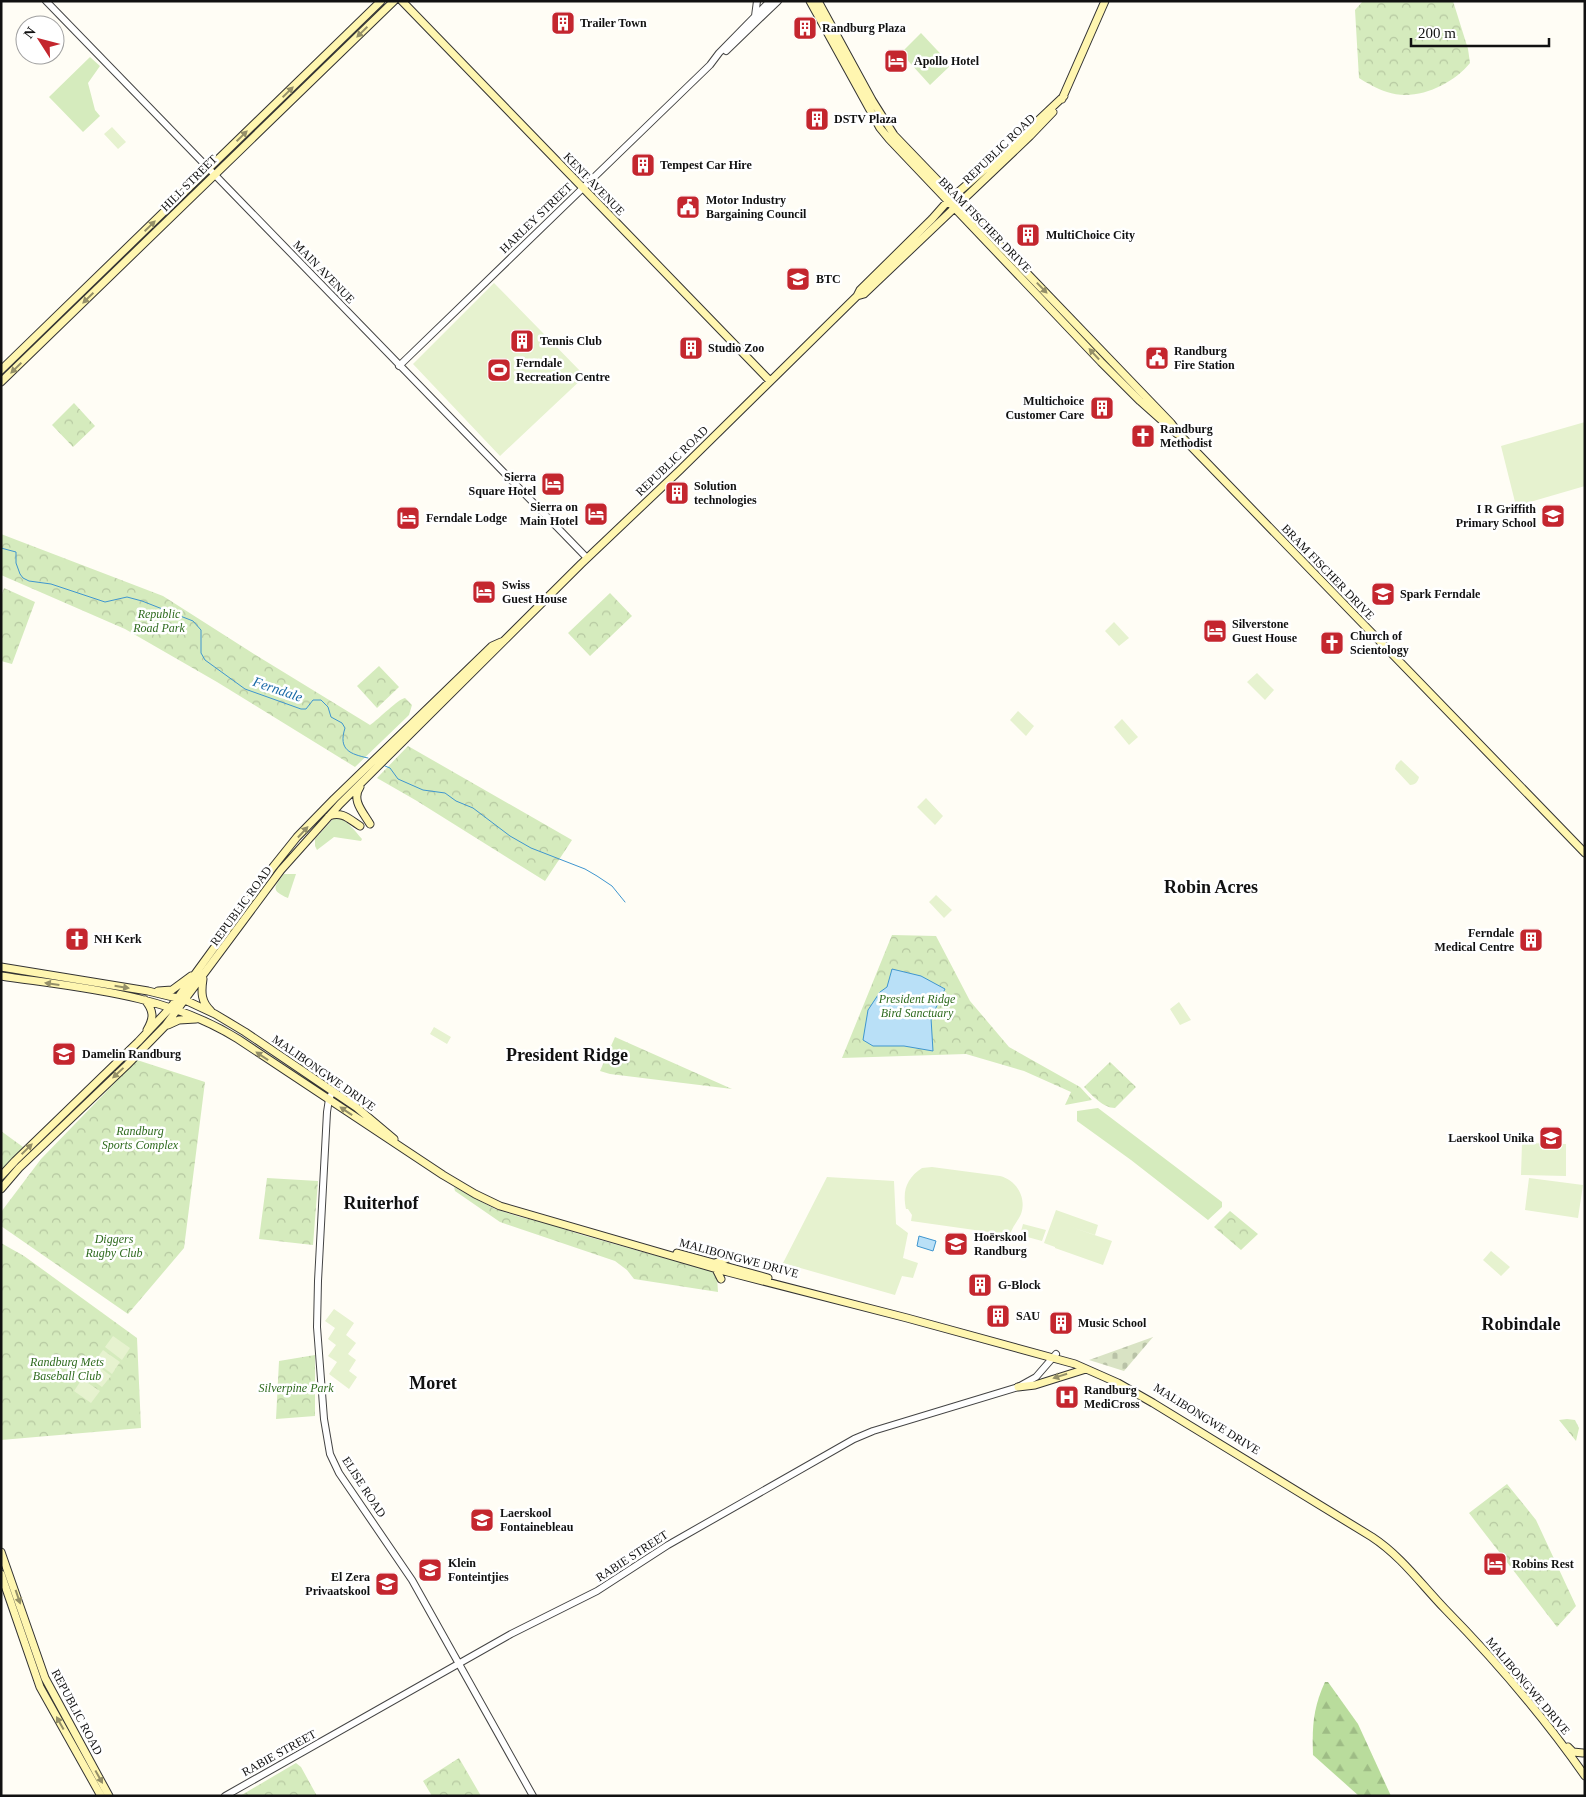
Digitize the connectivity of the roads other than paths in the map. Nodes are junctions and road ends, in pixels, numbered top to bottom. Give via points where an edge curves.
1 (46, 1) edge
2 (382, 1) edge
3 (394, 1) edge
4 (402, 1) edge
5 (757, 1) edge
6 (770, 1) edge
7 (778, 1) edge
8 (810, 1) edge
9 (818, 1) edge
10 (1105, 1) edge
11 (754, 17) junction
12 (710, 65) junction
13 (1064, 96) junction
14 (211, 171) junction
15 (582, 188) junction
16 (954, 196) junction
17 (948, 202) junction
18 (960, 202) junction
19 (954, 208) junction
20 (857, 296) junction
21 (399, 366) junction
22 (1, 370) edge
23 (770, 381) junction
24 (1, 382) edge
25 (1180, 435) junction
26 (586, 558) junction
27 (503, 640) junction
28 (369, 774) junction
29 (328, 817) junction
30 (370, 824) dead end
31 (360, 826) dead end
32 (1585, 853) edge
33 (1, 967) edge
34 (200, 974) junction
35 (1, 976) edge
36 (148, 991) junction
37 (182, 999) junction
38 (145, 1000) junction
39 (175, 1008) junction
40 (215, 1014) junction
41 (204, 1021) junction
42 (165, 1026) junction
43 (138, 1042) junction
44 (334, 1091) junction
45 (329, 1099) junction
46 (1, 1176) edge
47 (1, 1188) edge
48 (716, 1266) junction
49 (740, 1269) junction
50 (721, 1278) dead end
51 (1054, 1356) junction
52 (1086, 1369) junction
53 (1018, 1387) junction
54 (1, 1552) edge
55 (1, 1574) edge
56 (1451, 1613) junction
57 (458, 1664) junction
58 (1551, 1728) junction
59 (1583, 1753) dead end
60 (1585, 1776) edge
61 (101, 1796) edge
62 (109, 1796) edge
63 (225, 1796) edge
64 (533, 1796) edge

1 - 14 street, MAIN AVENUE
14 -> 2 main road, HILL STREET
3 -> 14 main road, HILL STREET
4 - 15 main road, KENT AVENUE
5 - 11 street
6 - 11 street, HARLEY STREET
7 - 12 street, HARLEY STREET
8 - 17 main road, BRAM FISCHER DRIVE via 884,133
9 - 16 main road, BRAM FISCHER DRIVE via 886,124
10 - 13 main road, REPUBLIC ROAD
11 - 12 street, HARLEY STREET
12 - 15 street, HARLEY STREET
13 - 16 main road, REPUBLIC ROAD
13 - 18 main road, REPUBLIC ROAD via 1030,136
14 - 21 street, MAIN AVENUE
22 -> 14 main road, HILL STREET
14 -> 24 main road, HILL STREET
15 - 21 street, HARLEY STREET
15 - 23 main road, KENT AVENUE
16 - 17 main road, REPUBLIC ROAD
16 - 18 main road, BRAM FISCHER DRIVE
17 - 19 main road, BRAM FISCHER DRIVE
17 - 20 main road, REPUBLIC ROAD
18 - 19 main road, REPUBLIC ROAD
18 -> 25 main road, BRAM FISCHER DRIVE
19 - 20 main road, REPUBLIC ROAD via 864,294
25 -> 19 main road, BRAM FISCHER DRIVE via 1133,394
20 - 23 main road, REPUBLIC ROAD
21 - 26 street, MAIN AVENUE
23 - 26 main road, REPUBLIC ROAD
25 - 32 main road, BRAM FISCHER DRIVE
26 - 27 main road, REPUBLIC ROAD
27 - 28 main road, REPUBLIC ROAD
34 -> 27 main road, REPUBLIC ROAD via 273,867 302,832 492,646
28 - 29 main road, REPUBLIC ROAD
28 - 30 main road via 356,795 358,805
29 - 31 main road via 339,814
29 - 34 main road, REPUBLIC ROAD via 297,850
33 -> 36 main road, MALIBONGWE DRIVE
34 - 36 main road via 172,990
34 - 37 main road, REPUBLIC ROAD
34 - 40 main road via 203,1000
38 -> 35 main road, MALIBONGWE DRIVE
36 - 37 main road, MALIBONGWE DRIVE
37 - 39 main road, REPUBLIC ROAD
37 - 40 main road, MALIBONGWE DRIVE
38 - 39 main road, MALIBONGWE DRIVE
38 - 43 main road via 153,1019
39 - 41 main road, MALIBONGWE DRIVE
39 - 42 main road, REPUBLIC ROAD
39 - 43 main road, REPUBLIC ROAD
40 - 44 main road, MALIBONGWE DRIVE
41 - 42 main road via 187,1018
45 -> 41 main road, MALIBONGWE DRIVE
42 -> 47 main road, REPUBLIC ROAD
46 -> 43 main road, REPUBLIC ROAD
44 - 45 street, ELISE ROAD
44 - 48 main road, MALIBONGWE DRIVE via 412,1152 493,1201
48 -> 45 main road, MALIBONGWE DRIVE via 493,1203 443,1175
45 - 57 street, ELISE ROAD via 317,1327 327,1443 339,1473 412,1580
48 - 49 main road, MALIBONGWE DRIVE
48 - 49 main road via 735,1254
48 - 50 main road
48 - 51 main road, MALIBONGWE DRIVE
49 - 51 main road, MALIBONGWE DRIVE
51 - 52 main road, MALIBONGWE DRIVE
51 - 53 street, RABIE STREET via 1036,1377
51 - 56 main road, MALIBONGWE DRIVE via 1090,1366 1128,1384 1389,1545 1422,1576
52 -> 53 main road
52 - 56 main road, MALIBONGWE DRIVE via 1153,1403 1378,1541 1396,1555
53 - 57 street, RABIE STREET via 864,1434 676,1540 597,1591
54 -> 62 main road, REPUBLIC ROAD via 44,1678
61 -> 55 main road, REPUBLIC ROAD via 40,1687
56 - 58 main road, MALIBONGWE DRIVE
57 - 63 street, RABIE STREET
57 - 64 street, ELISE ROAD
58 - 59 main road via 1573,1752
58 - 60 main road, MALIBONGWE DRIVE

